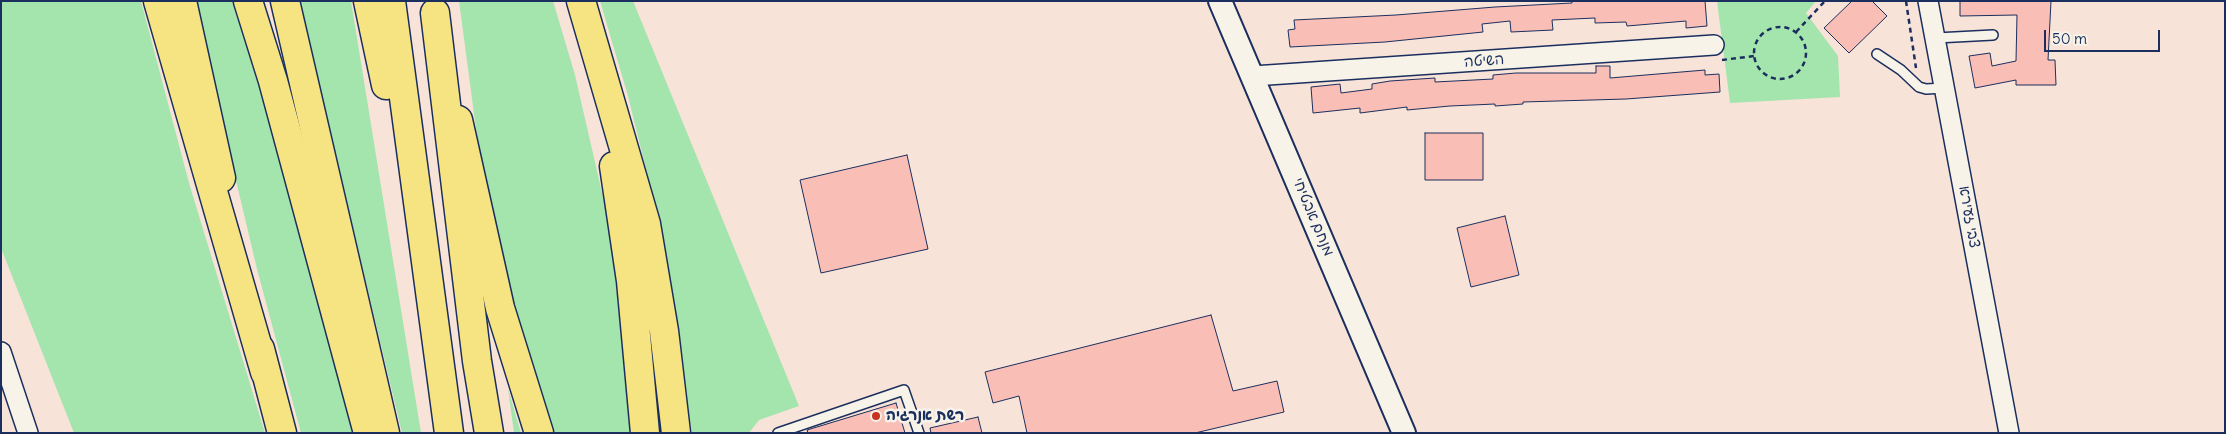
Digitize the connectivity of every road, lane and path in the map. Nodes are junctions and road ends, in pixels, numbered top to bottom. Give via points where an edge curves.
1 (158, 1) edge
2 (182, 1) edge
3 (248, 1) edge
4 (285, 1) edge
5 (368, 1) edge
6 (391, 1) edge
7 (1220, 1) edge
8 (1824, 1) edge
9 (1906, 1) edge
10 (1928, 1) edge
11 (434, 7) edge
12 (585, 14) edge
13 (1796, 32) junction
14 (1993, 35) dead end
15 (1936, 38) junction
16 (1714, 45) joint
17 (1877, 54) dead end
18 (1754, 56) junction
19 (1253, 76) junction
20 (1919, 87) junction
21 (1945, 88) junction
22 (431, 295) junction
23 (1, 352) edge
24 (265, 372) junction
25 (677, 427) edge
26 (28, 433) edge
27 (282, 433) edge
28 (368, 433) edge
29 (385, 433) edge
30 (450, 433) edge
31 (489, 433) edge
32 (539, 433) edge
33 (645, 433) edge
34 (778, 433) edge
35 (919, 433) edge
36 (1404, 433) edge
37 (2008, 433) edge

1 - 24 highway
2 - 24 highway
3 - 28 highway via 273,81
4 - 29 highway
5 - 22 highway
6 - 22 highway
7 - 19 street, מנחם אבטיחי
8 - 13 path
9 - 20 path
10 - 15 street, צבי זעירא
11 - 31 highway via 477,361
11 - 32 highway via 500,308
12 - 25 highway via 646,224
12 - 33 highway via 600,80 631,281
13 - 18 path via 1788,28 1770,29 1758,40
13 - 18 path via 1802,39 1806,56 1804,65 1791,77 1783,80 1766,76
14 - 15 lane
15 - 21 street, צבי זעירא
16 - 18 path via 1716,61
16 - 19 street, השיטה
17 - 20 lane
19 - 36 street, מנחם אבטיחי
20 - 21 lane
21 - 37 street, צבי זעירא
22 - 30 highway
23 - 26 street
24 - 27 highway
34 - 35 lane via 904,390

